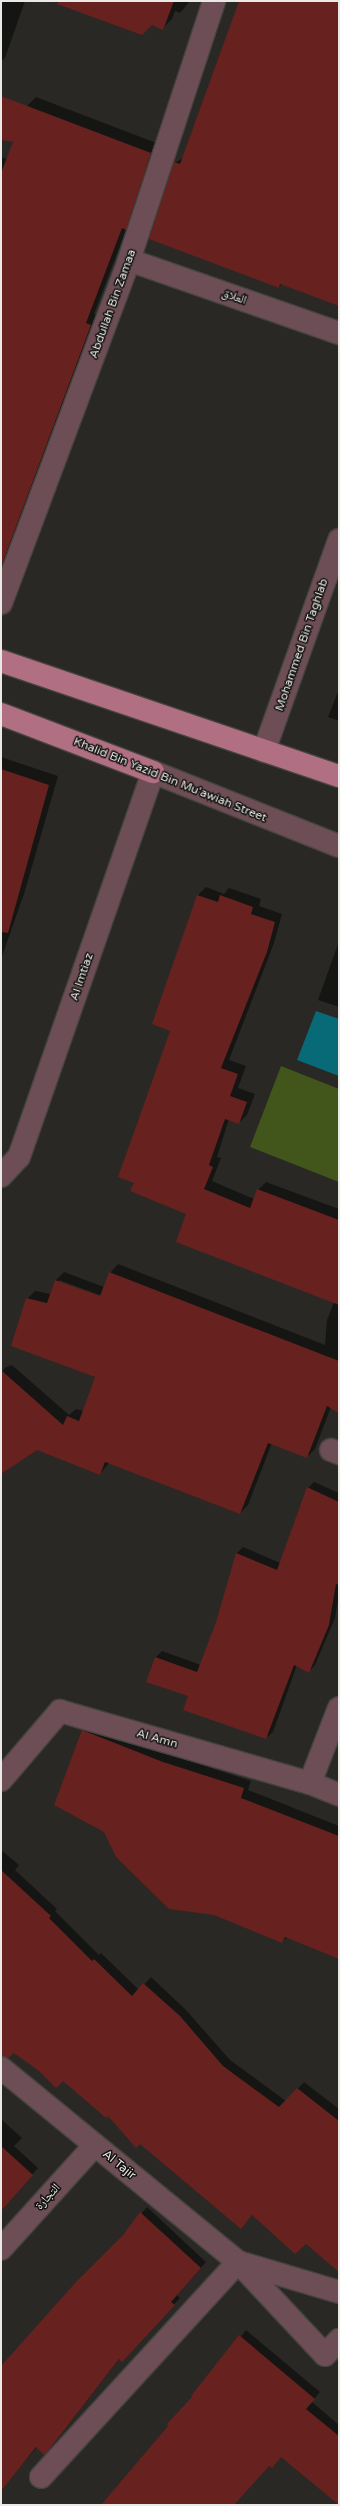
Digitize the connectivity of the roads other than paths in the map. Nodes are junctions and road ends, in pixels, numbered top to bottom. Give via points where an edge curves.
1 (214, 1) edge
2 (130, 260) junction
3 (339, 333) edge
4 (339, 540) edge
5 (1, 603) edge
6 (1, 661) edge
7 (1, 714) edge
8 (264, 751) junction
9 (153, 772) junction
10 (339, 776) edge
11 (339, 846) edge
12 (1, 1176) edge
13 (339, 1708) edge
14 (1, 1780) edge
15 (310, 1783) junction
16 (339, 1795) edge
17 (1, 2068) edge
18 (95, 2145) junction
19 (1, 2249) edge
20 (238, 2262) junction
21 (339, 2292) edge
22 (339, 2340) edge
23 (41, 2477) dead end

1 - 2 street, Abdullah Bin Zamaa
2 - 3 street, العلاق
2 - 5 street, Abdullah Bin Zamaa
4 - 8 street, Mohammed Bin Taghlab
6 - 8 main road
7 - 9 main road, Khalid Bin Yazid Bin Mu'awiah Street
8 - 10 main road
9 - 11 street, Khalid Bin Yazid Bin Mu'awiah Street
9 - 12 street, Al Imtiaz via 19,1157
13 - 15 street
14 - 15 street, Al Amn via 60,1711
15 - 16 street, Al Amn
17 - 18 street, Al Tajir
18 - 19 street, التجارة
18 - 20 street, Al Tajir
20 - 21 street, Al Tajir
20 - 22 street, Al Tajir via 325,2355
20 - 23 street

